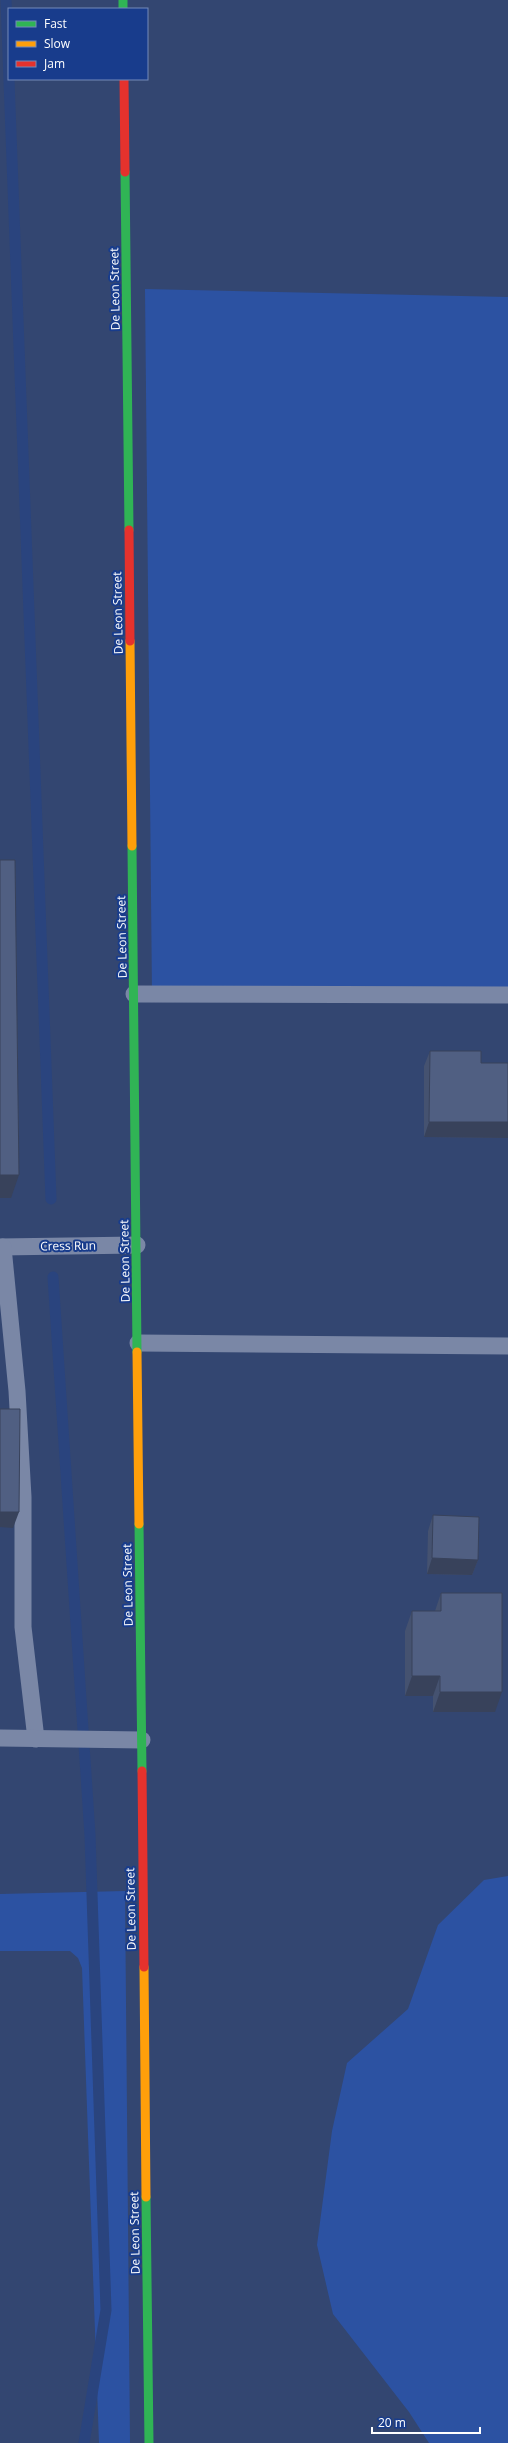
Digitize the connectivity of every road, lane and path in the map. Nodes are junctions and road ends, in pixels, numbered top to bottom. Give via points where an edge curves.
1 (124, 80) edge
2 (134, 994) junction
3 (508, 995) edge
4 (137, 1245) junction
5 (1, 1247) edge
6 (138, 1343) junction
7 (508, 1346) edge
8 (0, 1738) edge
9 (36, 1739) junction
10 (142, 1740) junction
11 (149, 2443) edge

1 - 2 street, De Leon Street
2 - 3 lane
2 - 4 street, De Leon Street
4 - 5 lane, Cress Run
4 - 6 street, De Leon Street
5 - 9 lane via 17,1391 22,1497 22,1627
6 - 7 lane
6 - 10 street, De Leon Street
8 - 9 lane
9 - 10 lane
10 - 11 street, De Leon Street

